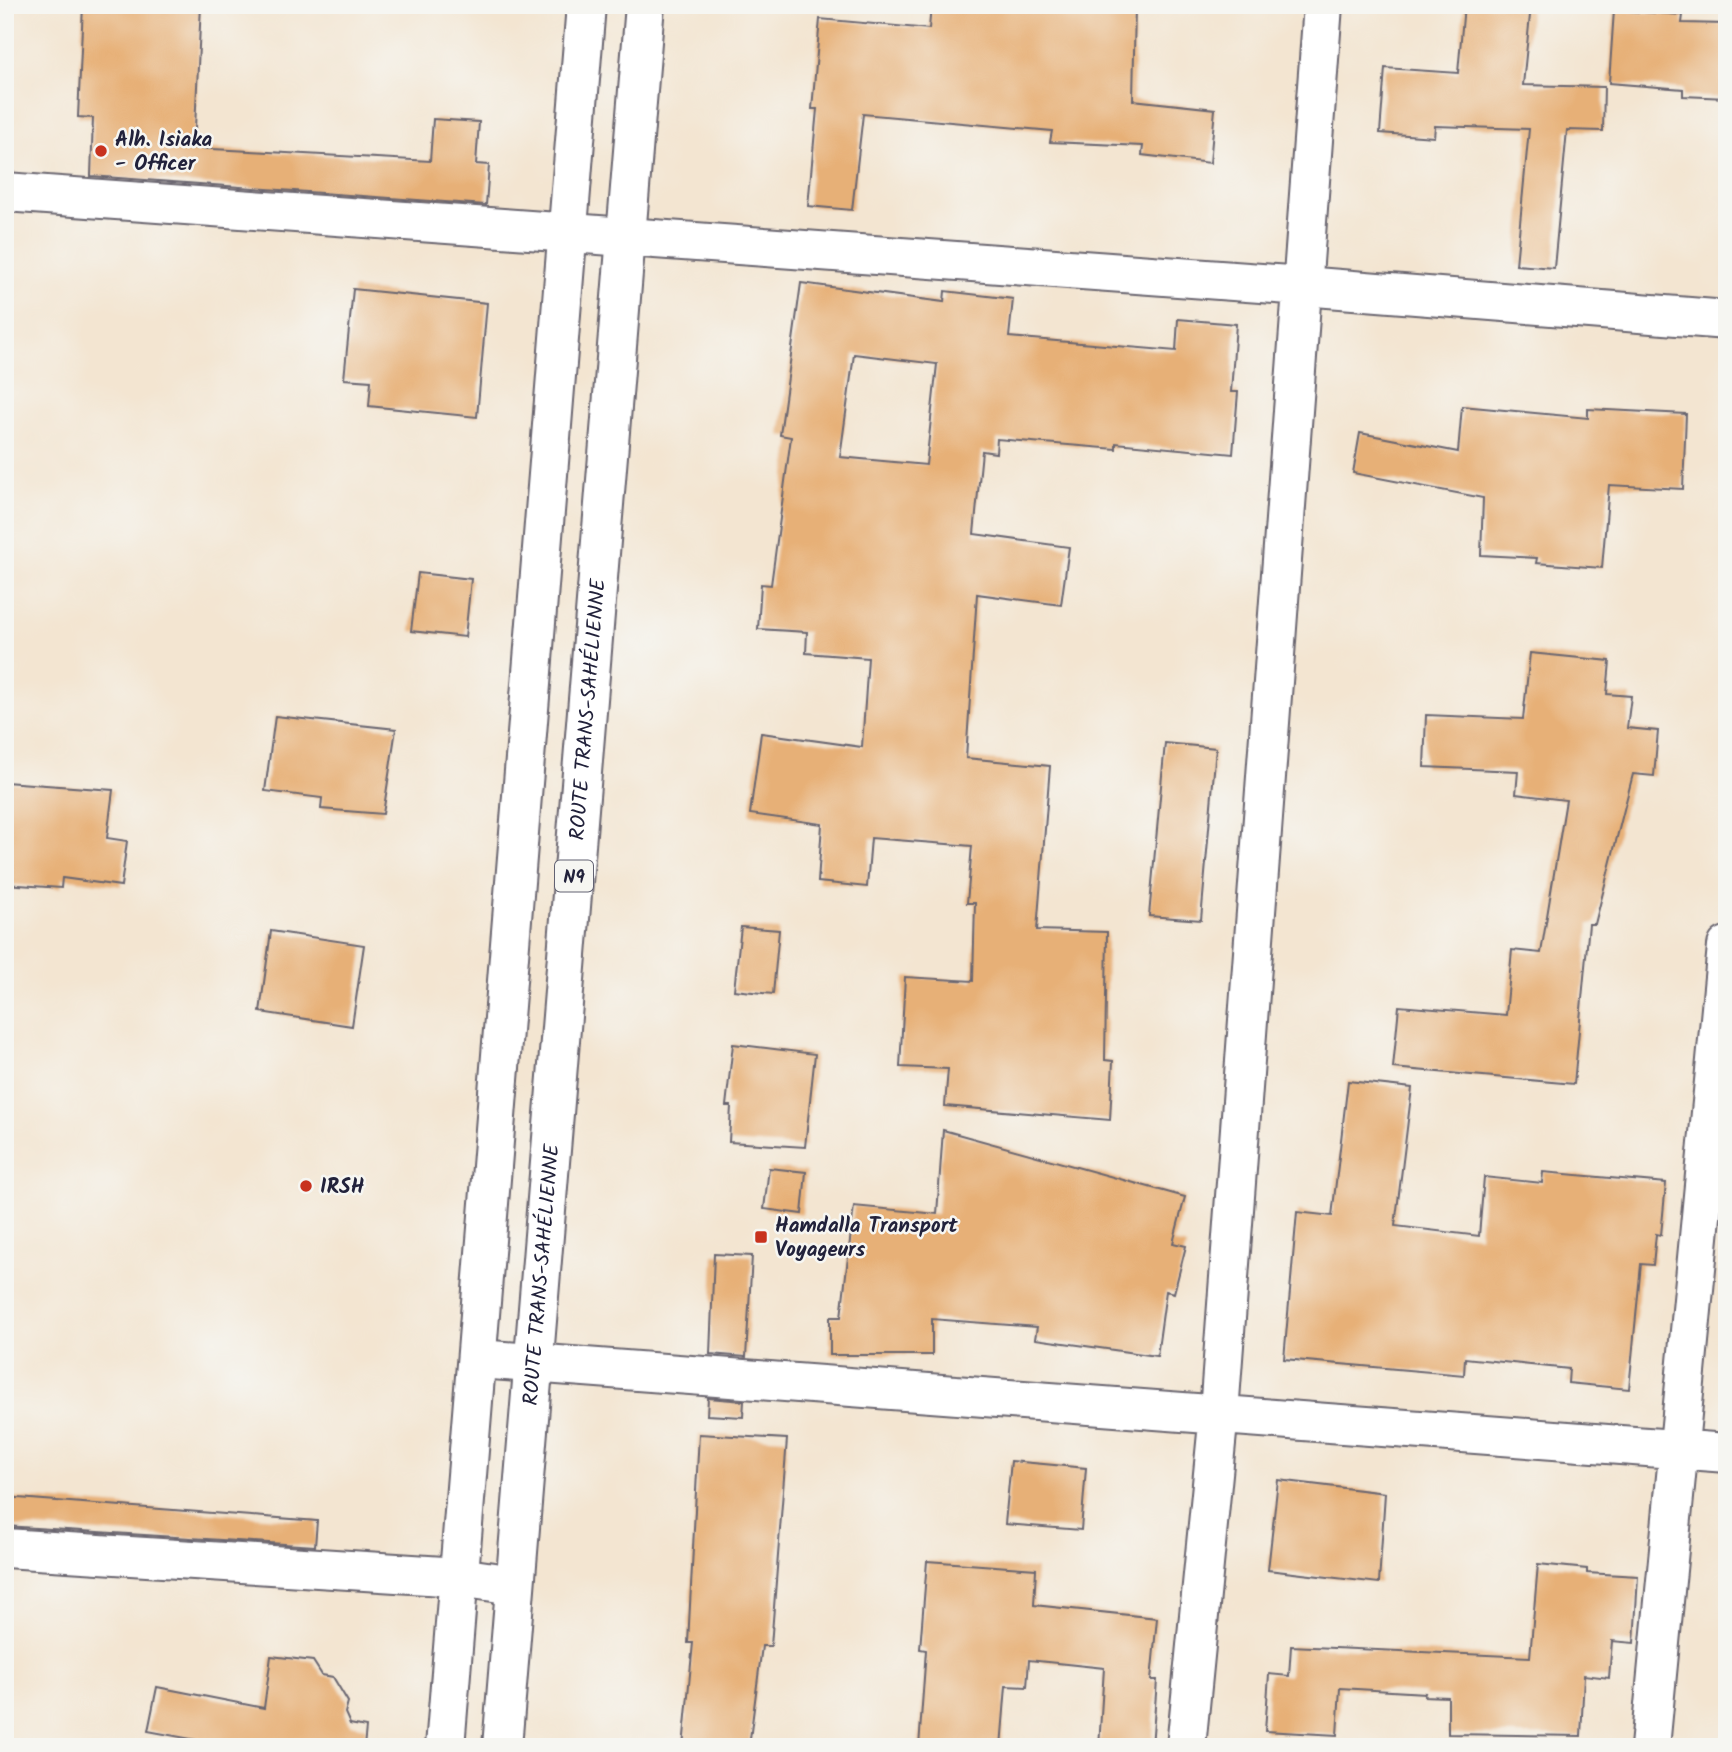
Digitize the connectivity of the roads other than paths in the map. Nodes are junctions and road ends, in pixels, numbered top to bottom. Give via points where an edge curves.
1 (586, 5) edge
2 (645, 5) edge
3 (1323, 5) edge
4 (5, 192) edge
5 (569, 234) junction
6 (626, 236) junction
7 (1303, 286) junction
8 (1727, 320) edge
9 (1727, 946) edge
10 (478, 1359) junction
11 (534, 1363) junction
12 (1219, 1413) junction
13 (1679, 1450) junction
14 (1727, 1453) edge
15 (5, 1548) edge
16 (459, 1577) junction
17 (514, 1585) junction
18 (445, 1747) edge
19 (502, 1747) edge
20 (1186, 1747) edge
21 (1650, 1747) edge

1 - 5 main road
2 - 6 main road, ROUTE TRANS-SAHÉLIENNE / N9
3 - 7 main road
4 - 5 main road
5 - 6 main road
5 - 10 main road
6 - 7 main road
6 - 11 main road, ROUTE TRANS-SAHÉLIENNE / N9
7 - 8 main road
7 - 12 main road
9 - 13 main road
10 - 11 main road
10 - 16 main road
11 - 12 main road
11 - 17 main road, ROUTE TRANS-SAHÉLIENNE / N9
12 - 13 main road
12 - 20 main road
13 - 14 main road
13 - 21 main road
15 - 16 main road
16 - 17 main road
16 - 18 main road
17 - 19 main road, ROUTE TRANS-SAHÉLIENNE / N9

